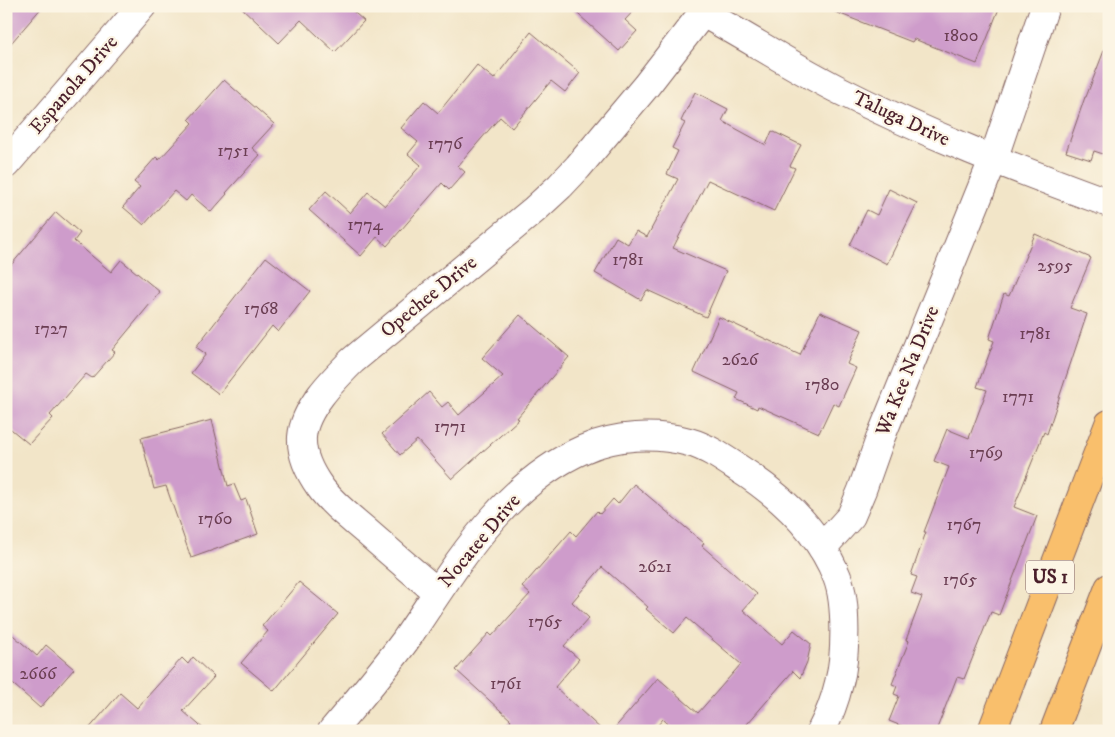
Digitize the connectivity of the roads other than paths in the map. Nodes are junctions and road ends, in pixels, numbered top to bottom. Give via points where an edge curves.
1 (142, 6) edge
2 (1045, 6) edge
3 (705, 10) edge
4 (994, 160) junction
5 (6, 164) edge
6 (1109, 203) edge
7 (1109, 424) edge
8 (822, 548) junction
9 (1109, 588) edge
10 (437, 592) junction
11 (332, 731) edge
12 (820, 731) edge
13 (992, 731) edge
14 (1054, 731) edge

1 - 5 street, Espanola Drive
2 - 4 street, Wa Kee Na Drive
3 - 4 street, Taluga Drive via 836,89
3 - 10 street, Opechee Drive via 566,180 352,361 326,388 306,421 302,436 304,450 320,487 354,521
4 - 6 street, Taluga Drive
4 - 8 street, Wa Kee Na Drive via 851,516
7 - 13 highway, US 1
8 - 10 street, Nocatee Drive via 787,505 746,473 706,448 688,442 627,437 584,449 532,480 483,531
8 - 12 street via 838,579 844,638 840,682
9 - 14 highway
10 - 11 street, Nocatee Drive via 386,665

